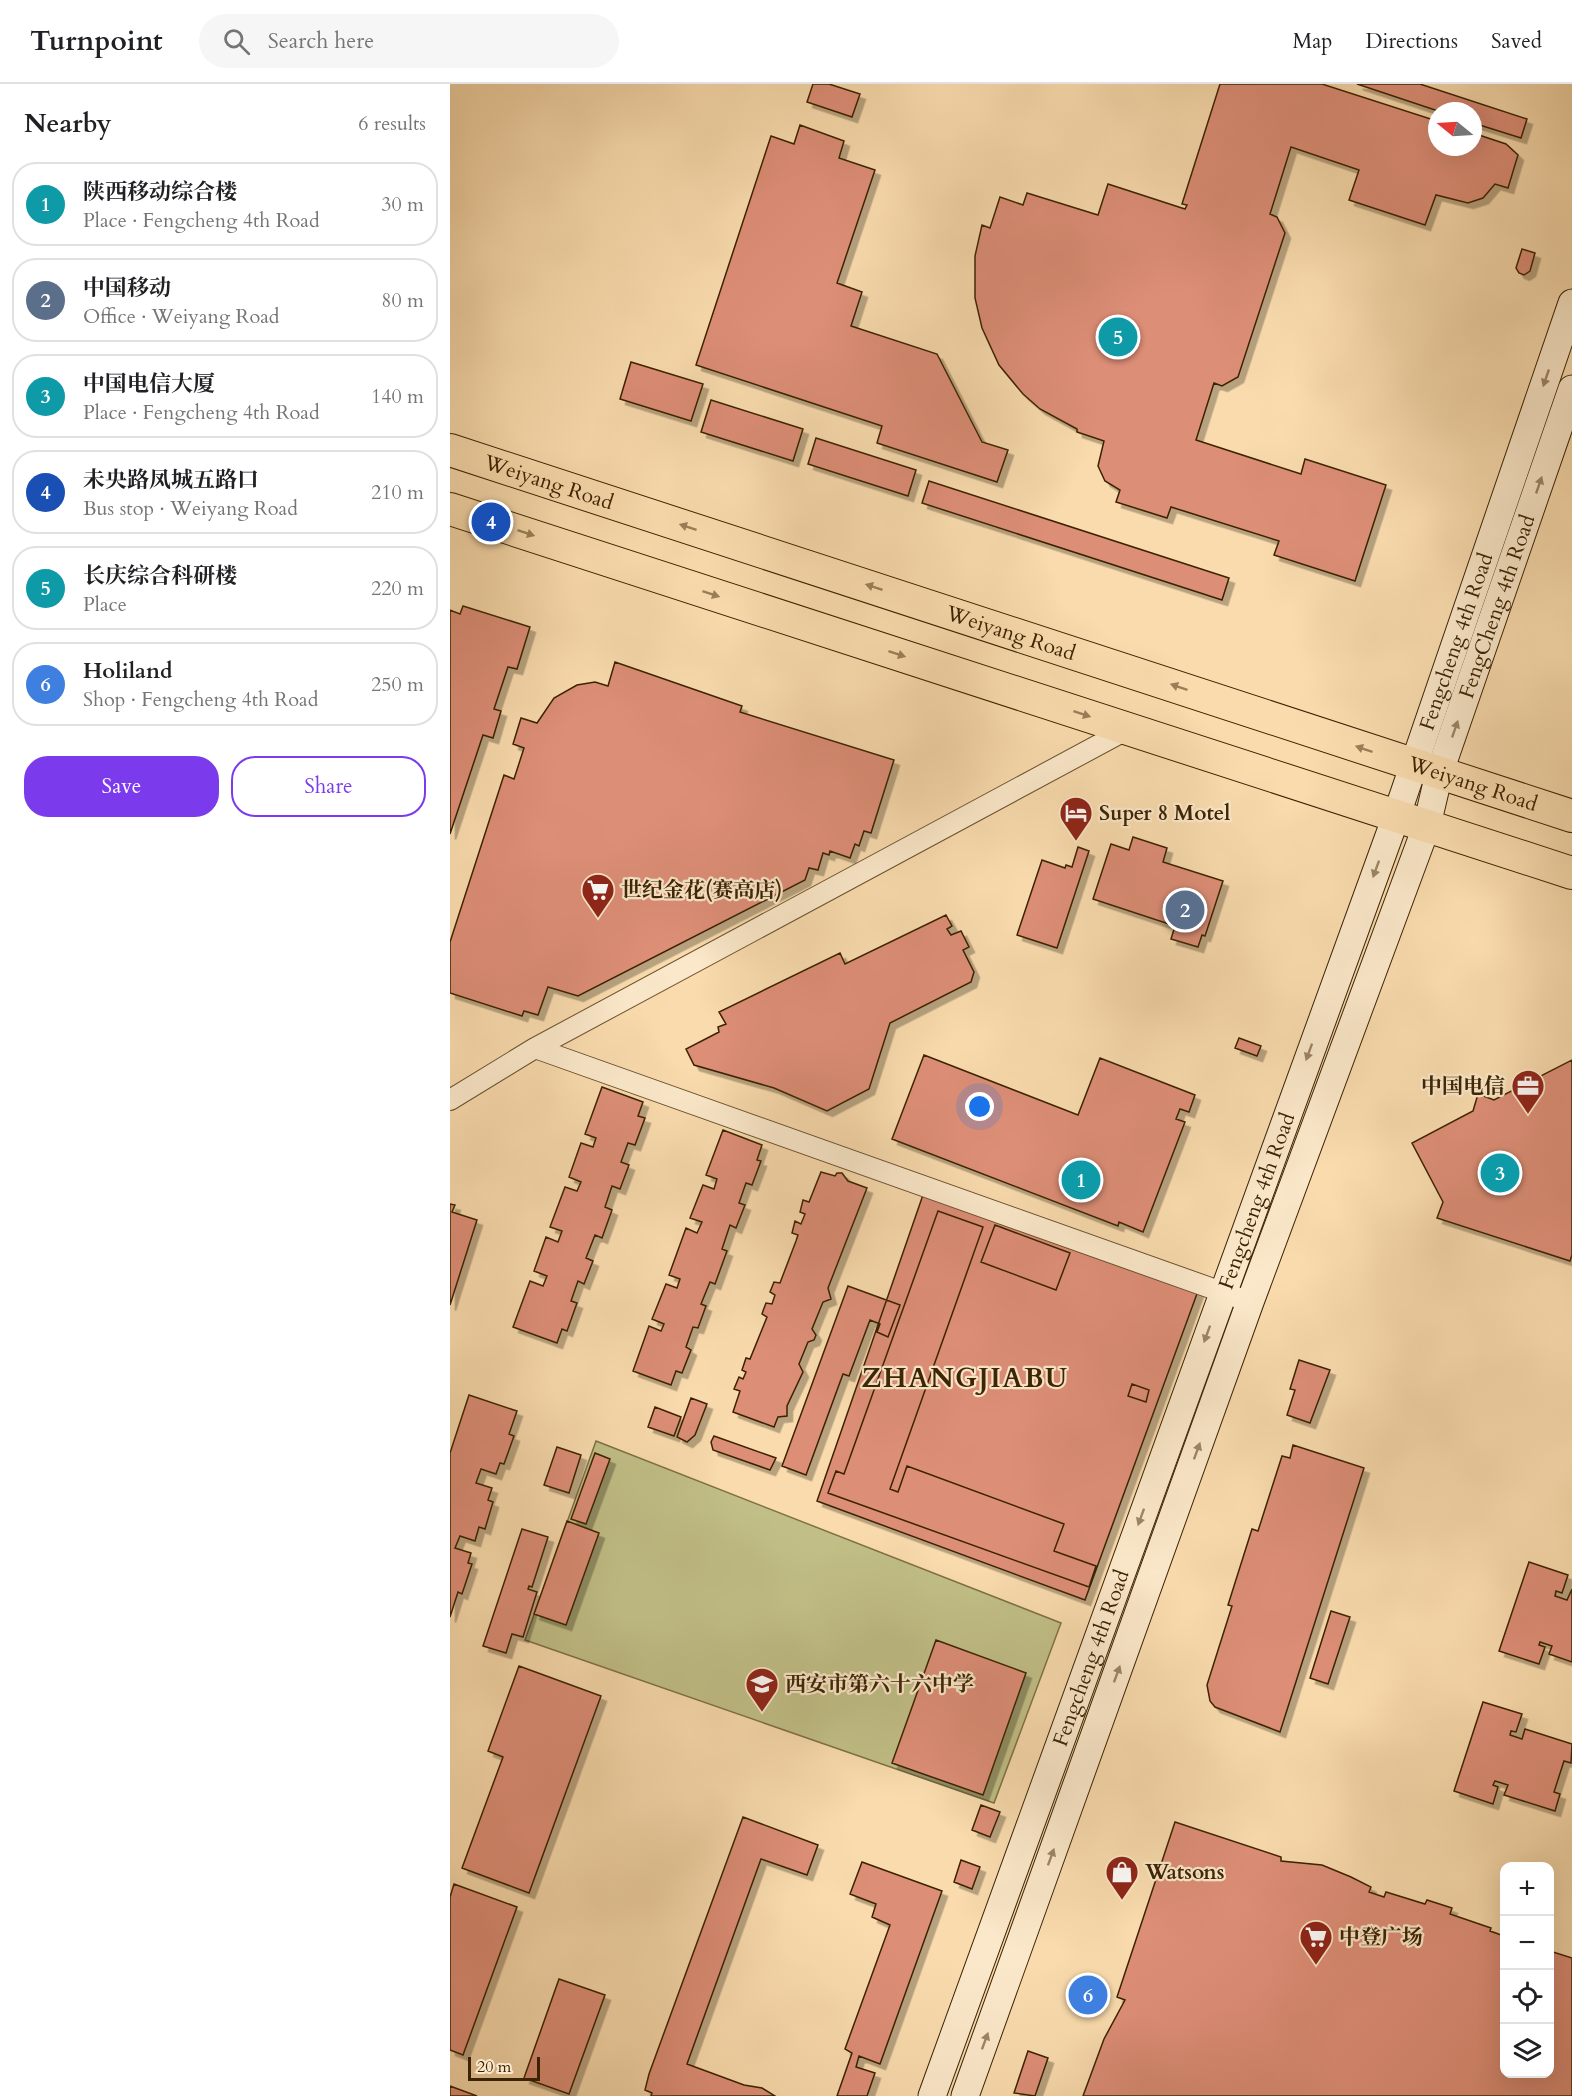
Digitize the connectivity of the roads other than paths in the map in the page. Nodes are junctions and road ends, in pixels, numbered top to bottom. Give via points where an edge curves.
1 (1572, 303) edge
2 (1572, 389) edge
3 (450, 450) edge
4 (450, 509) edge
5 (1128, 729) junction
6 (1426, 770) junction
7 (1397, 814) junction
8 (1572, 816) edge
9 (1427, 825) junction
10 (1572, 873) edge
11 (535, 1048) junction
12 (450, 1100) edge
13 (1222, 1290) junction
14 (1250, 1302) junction
15 (932, 2096) edge
16 (965, 2096) edge

1 -> 6 street, Fengcheng 4th Road
6 -> 2 street, FengCheng 4th Road
6 -> 3 main road, Weiyang Road
4 -> 5 main road
5 - 7 main road
5 - 11 street
6 - 7 street, Fengcheng 4th Road
6 - 8 main road, Weiyang Road
6 - 9 street, FengCheng 4th Road
7 - 9 main road
7 -> 13 street, Fengcheng 4th Road
9 - 10 main road
9 - 14 street, Fengcheng 4th Road
11 - 12 street
11 - 13 street
13 - 14 street
13 -> 15 street, Fengcheng 4th Road
16 -> 14 street, Fengcheng 4th Road

